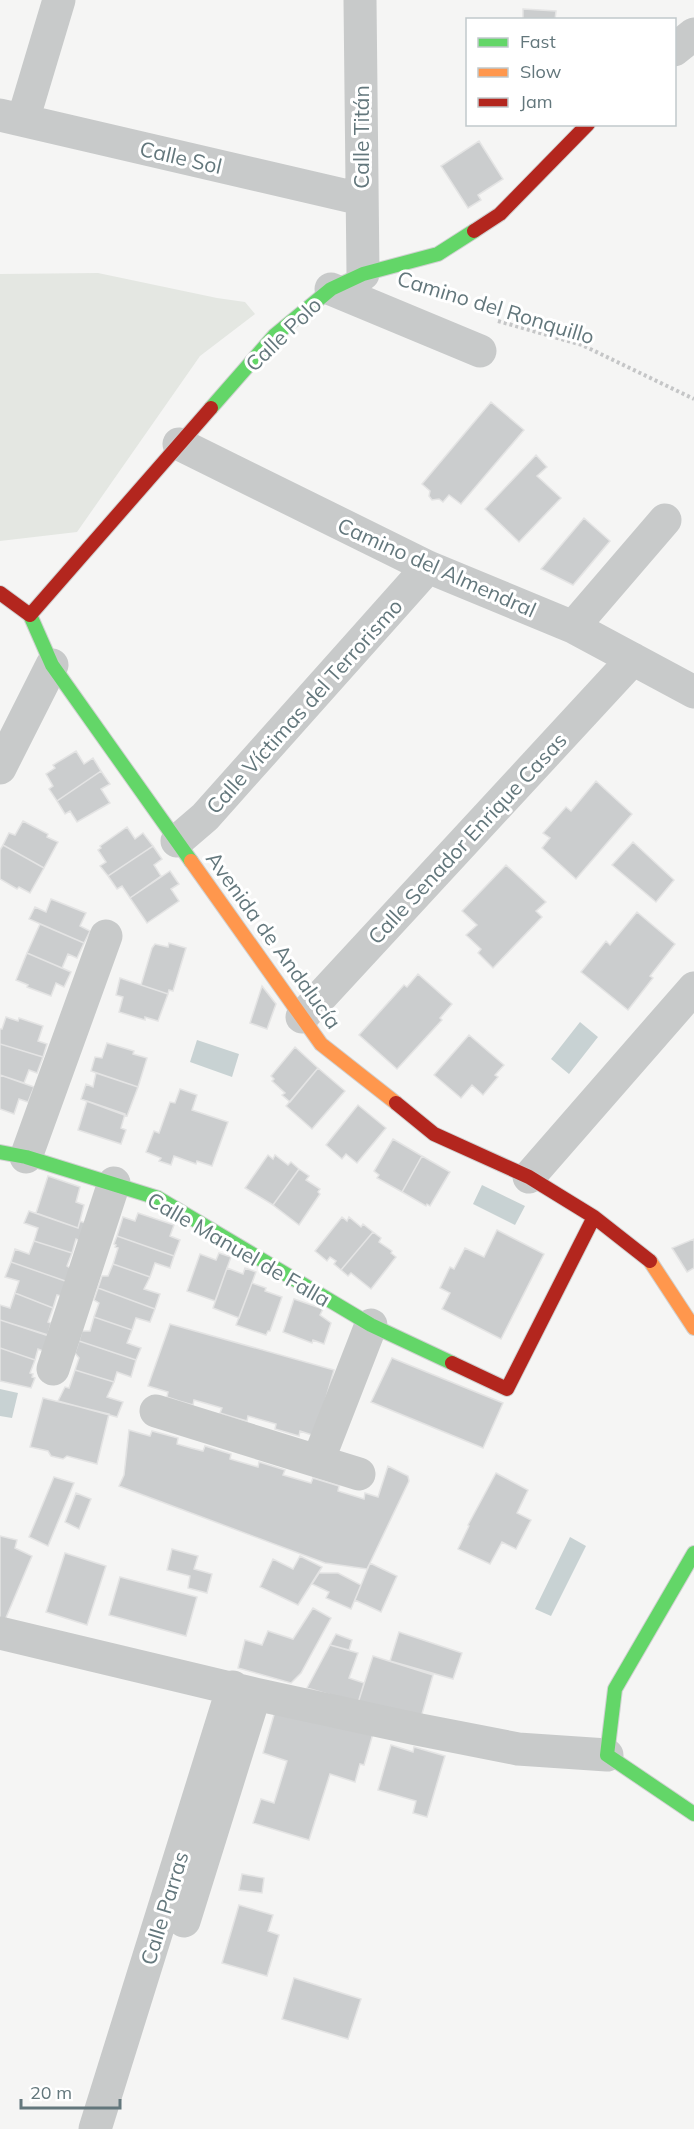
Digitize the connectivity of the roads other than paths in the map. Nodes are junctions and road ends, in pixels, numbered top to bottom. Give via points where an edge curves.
1 (59, 0) edge
2 (360, 0) edge
3 (694, 34) edge
4 (676, 49) edge
5 (12, 118) edge
6 (586, 126) edge
7 (361, 199) junction
8 (363, 274) junction
9 (331, 289) junction
10 (480, 351) dead end
11 (179, 444) junction
12 (665, 520) dead end
13 (428, 567) junction
14 (0, 593) edge
15 (30, 615) junction
16 (573, 627) junction
17 (633, 659) junction
18 (52, 665) junction
19 (694, 692) edge
20 (0, 768) edge
21 (177, 841) junction
22 (106, 936) dead end
23 (694, 988) edge
24 (302, 1017) junction
25 (13, 1155) edge
26 (529, 1177) junction
27 (114, 1183) junction
28 (594, 1217) junction
29 (371, 1325) junction
30 (694, 1328) edge
31 (54, 1369) dead end
32 (156, 1411) dead end
33 (318, 1461) junction
34 (359, 1474) dead end
35 (694, 1553) edge
36 (0, 1632) edge
37 (244, 1690) junction
38 (607, 1755) junction
39 (694, 1814) edge
40 (95, 2129) edge
41 (118, 2129) edge

1 - 5 street
2 - 7 street, Calle Titán
3 - 4 street
5 - 7 street, Calle Sol
6 - 8 street, Calle Polo via 500,214 438,254
7 - 8 street, Calle Titán
8 - 9 street, Calle Polo
9 - 10 street
9 - 11 street, Calle Polo via 274,336
11 - 13 street, Camino del Almendral
11 - 15 street, Calle Polo
12 - 16 street
13 - 16 street, Camino del Almendral
13 - 21 street, Calle Víctimas del Terrorismo via 205,817
14 - 15 street
15 - 18 street, Avenida de Andalucía
16 - 17 street, Camino del Almendral
17 - 19 street, Camino del Almendral
17 - 24 street, Calle Senador Enrique Casas
18 - 20 street
18 - 21 street, Avenida de Andalucía
21 - 24 street, Avenida de Andalucía
22 - 25 street
23 - 26 street
24 - 26 street, Avenida de Andalucía via 321,1044 434,1134
25 - 27 street, Calle Manuel de Falla
26 - 28 street, Avenida de Andalucía
27 - 29 street, Calle Manuel de Falla via 158,1198
27 - 31 street
28 - 29 street, Calle Manuel de Falla via 507,1389
28 - 30 street, Avenida de Andalucía via 651,1262
29 - 33 street
32 - 33 street
33 - 34 street
35 - 38 street via 615,1689
36 - 37 street
37 - 38 street via 518,1749
37 - 40 street, Calle Parras
37 - 41 street, Calle Parras
38 - 39 street

